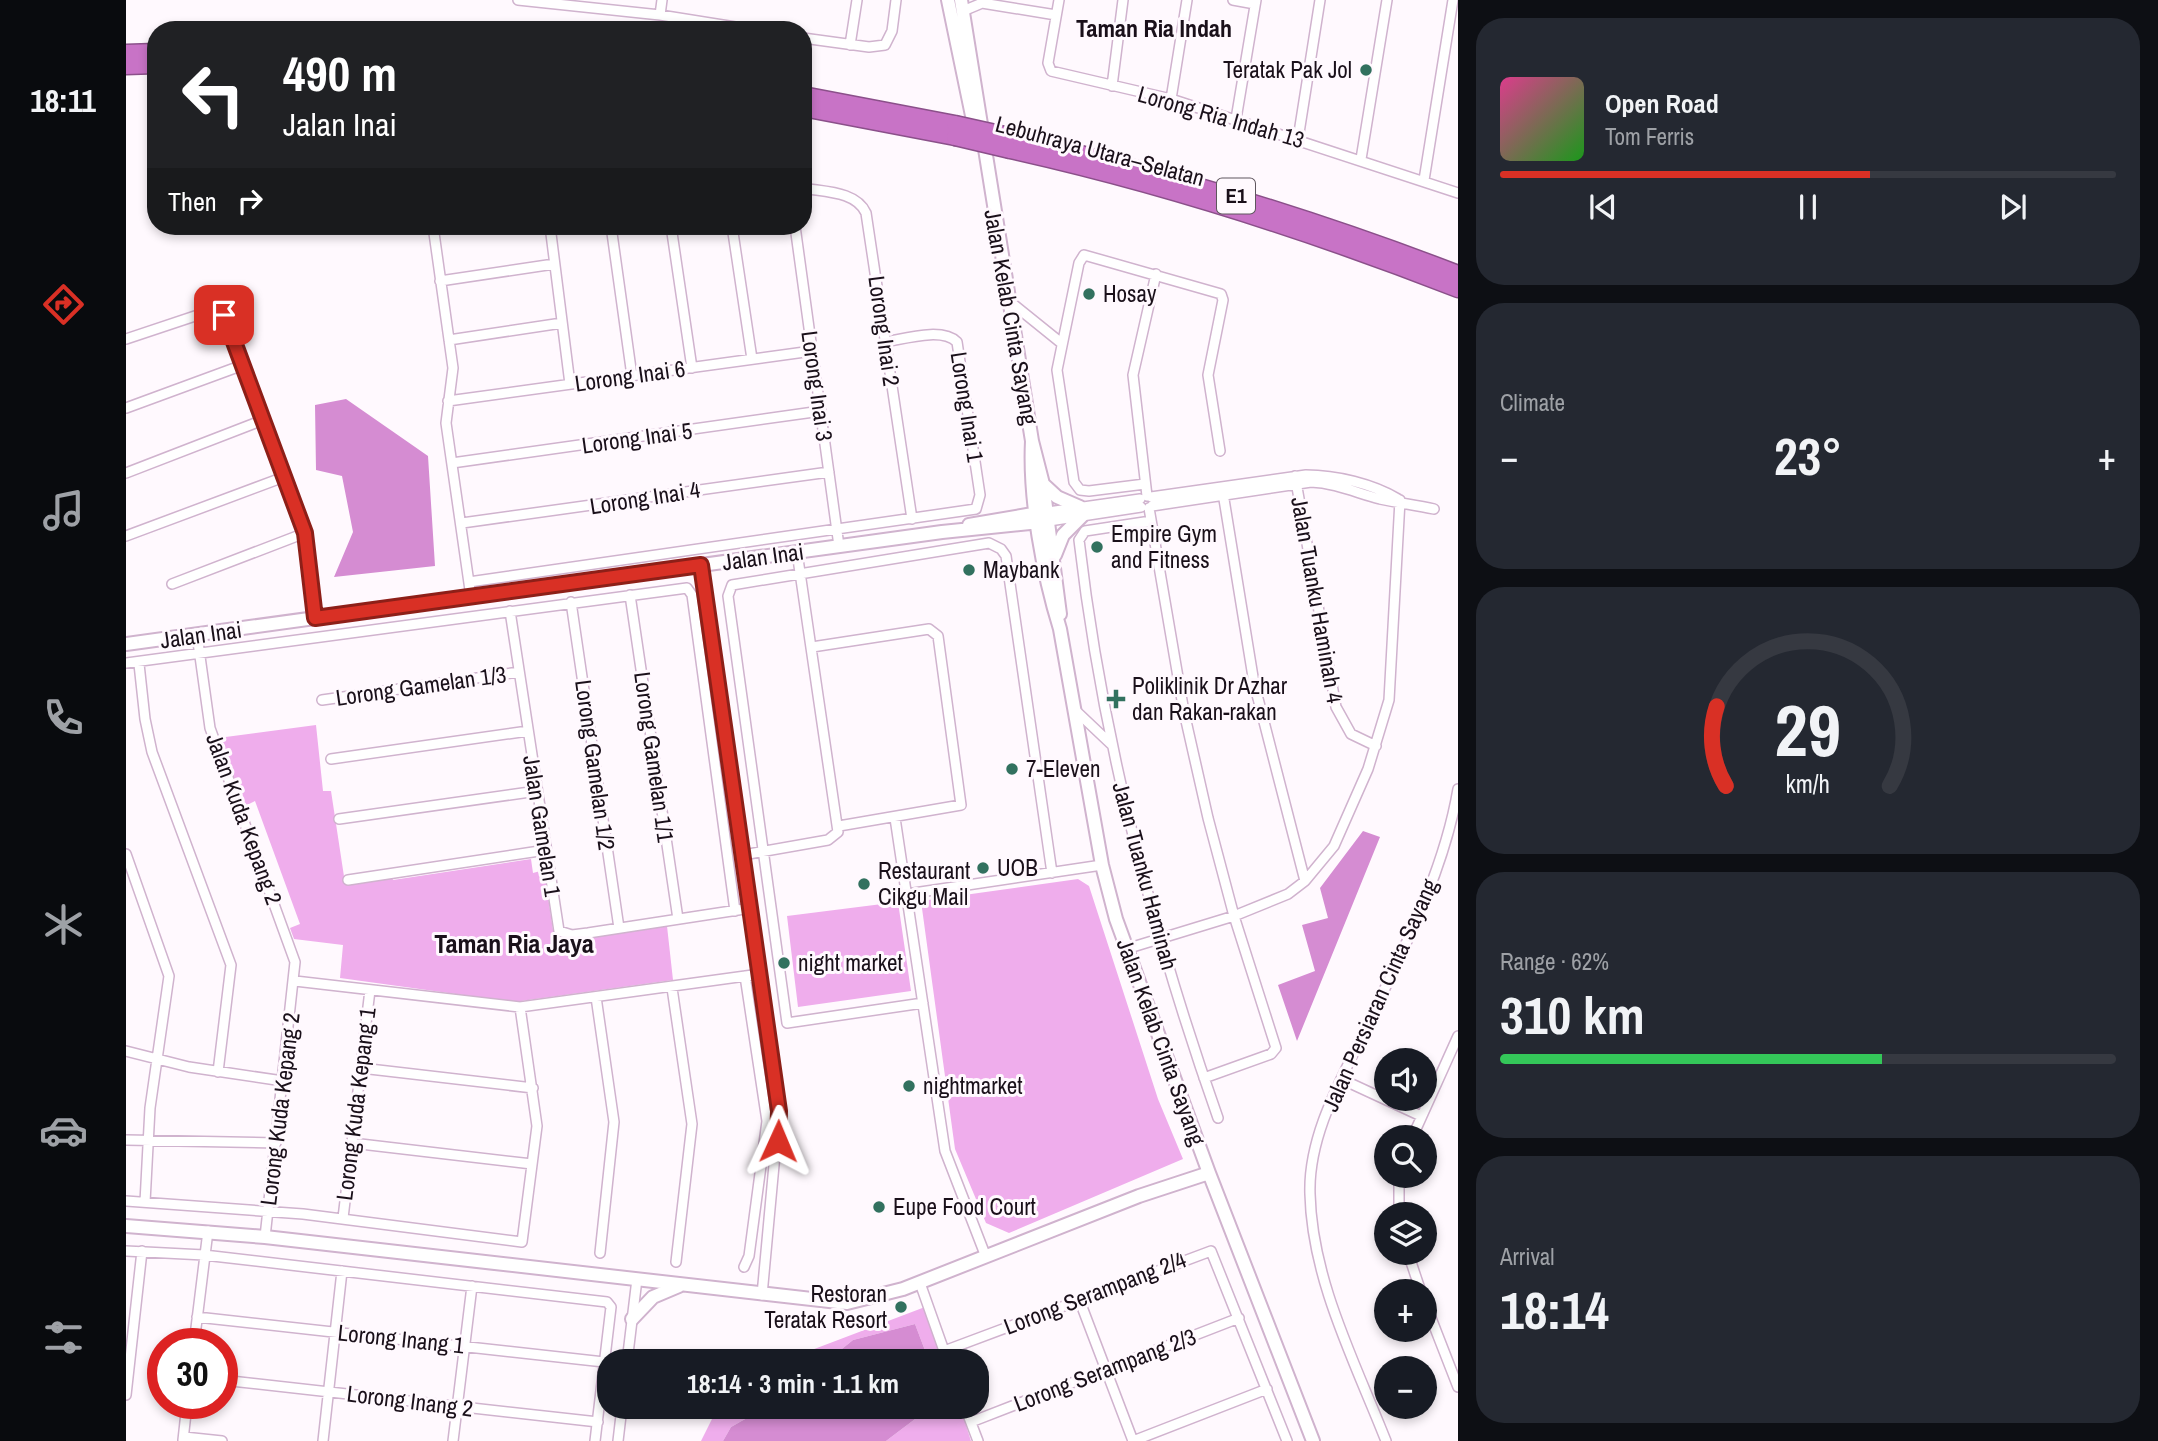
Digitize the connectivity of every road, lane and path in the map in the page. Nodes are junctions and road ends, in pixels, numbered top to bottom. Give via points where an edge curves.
1 (518, 0) edge
2 (662, 0) edge
3 (857, 0) edge
4 (896, 0) edge
5 (948, 0) edge
6 (1059, 0) edge
7 (1124, 0) edge
8 (1187, 0) edge
9 (1233, 0) edge
10 (1320, 0) edge
11 (1387, 0) edge
12 (1453, 0) edge
13 (983, 1) edge
14 (1256, 2) edge
15 (587, 3) edge
16 (962, 5) edge
17 (660, 15) junction
18 (1056, 15) junction
19 (698, 21) edge
20 (812, 40) edge
21 (850, 46) junction
22 (147, 52) edge
23 (126, 53) edge
24 (147, 65) edge
25 (126, 66) edge
26 (1112, 86) junction
27 (812, 97) edge
28 (1171, 99) junction
29 (812, 109) edge
30 (1236, 119) junction
31 (955, 131) junction
32 (1298, 139) junction
33 (1009, 143) junction
34 (1361, 159) junction
35 (1424, 180) junction
36 (812, 190) edge
37 (990, 192) junction
38 (1458, 193) edge
39 (434, 235) edge
40 (551, 235) edge
41 (612, 235) edge
42 (672, 235) edge
43 (733, 235) edge
44 (796, 235) edge
45 (554, 264) junction
46 (1156, 274) junction
47 (1458, 274) edge
48 (440, 281) junction
49 (1458, 289) edge
50 (1009, 300) junction
51 (562, 323) junction
52 (126, 339) edge
53 (449, 340) junction
54 (885, 342) junction
55 (1060, 342) junction
56 (812, 351) junction
57 (752, 359) junction
58 (243, 365) junction
59 (692, 368) junction
60 (632, 376) junction
61 (570, 384) junction
62 (448, 401) junction
63 (126, 408) edge
64 (821, 411) junction
65 (263, 420) junction
66 (1220, 451) dead end
67 (452, 463) junction
68 (829, 472) junction
69 (126, 473) edge
70 (284, 477) junction
71 (1296, 480) junction
72 (1145, 484) junction
73 (1038, 485) junction
74 (1223, 491) junction
75 (1400, 500) junction
76 (1147, 502) junction
77 (1434, 509) dead end
78 (1081, 512) junction
79 (1043, 517) junction
80 (912, 519) junction
81 (1151, 521) junction
82 (1010, 522) junction
83 (462, 523) junction
84 (836, 530) junction
85 (305, 533) junction
86 (126, 536) edge
87 (839, 546) junction
88 (797, 552) junction
89 (1049, 562) junction
90 (701, 565) junction
91 (800, 572) junction
92 (469, 582) junction
93 (172, 584) dead end
94 (630, 594) junction
95 (471, 597) junction
96 (571, 603) junction
97 (510, 611) junction
98 (315, 618) junction
99 (197, 635) junction
100 (126, 644) edge
101 (812, 647) junction
102 (199, 655) junction
103 (126, 663) edge
104 (139, 664) junction
105 (519, 672) junction
106 (322, 700) dead end
107 (1075, 710) junction
108 (528, 731) junction
109 (1112, 745) junction
110 (1376, 746) junction
111 (331, 759) dead end
112 (1458, 789) edge
113 (537, 791) junction
114 (895, 818) junction
115 (340, 819) dead end
116 (839, 826) junction
117 (545, 850) junction
118 (764, 851) junction
119 (126, 854) edge
120 (743, 855) junction
121 (1102, 865) junction
122 (1052, 873) junction
123 (348, 880) dead end
124 (1305, 881) junction
125 (907, 894) junction
126 (751, 908) junction
127 (735, 911) junction
128 (1234, 916) junction
129 (678, 919) junction
130 (619, 928) junction
131 (1158, 938) junction
132 (1126, 949) junction
133 (761, 974) junction
134 (746, 976) junction
135 (295, 981) junction
136 (672, 988) junction
137 (370, 990) junction
138 (596, 997) junction
139 (923, 1003) junction
140 (520, 1007) junction
141 (1458, 1036) edge
142 (126, 1051) edge
143 (159, 1059) junction
144 (361, 1068) junction
145 (218, 1072) junction
146 (1204, 1078) junction
147 (1341, 1079) junction
148 (283, 1081) junction
149 (533, 1088) junction
150 (1421, 1116) junction
151 (1218, 1118) dead end
152 (1417, 1125) edge
153 (1195, 1137) junction
154 (126, 1140) edge
155 (146, 1140) junction
156 (276, 1143) junction
157 (352, 1143) junction
158 (532, 1164) junction
159 (1209, 1173) junction
160 (1180, 1181) junction
161 (126, 1201) edge
162 (145, 1202) junction
163 (268, 1210) junction
164 (1225, 1212) junction
165 (343, 1218) junction
166 (126, 1226) edge
167 (208, 1231) junction
168 (265, 1237) junction
169 (126, 1251) edge
170 (142, 1251) junction
171 (600, 1253) dead end
172 (204, 1255) junction
173 (986, 1257) junction
174 (676, 1262) dead end
175 (744, 1268) dead end
176 (342, 1271) junction
177 (637, 1279) junction
178 (920, 1283) junction
179 (682, 1285) junction
180 (472, 1286) junction
181 (762, 1295) junction
182 (1079, 1299) junction
183 (197, 1317) junction
184 (1239, 1318) junction
185 (632, 1319) junction
186 (196, 1328) edge
187 (335, 1332) junction
188 (1437, 1333) edge
189 (464, 1346) junction
190 (606, 1349) edge
191 (629, 1349) edge
192 (943, 1349) edge
193 (949, 1349) edge
194 (597, 1361) edge
195 (1105, 1371) junction
196 (238, 1382) edge
197 (1458, 1387) edge
198 (1267, 1389) junction
199 (328, 1392) junction
200 (126, 1395) edge
201 (458, 1407) junction
202 (185, 1419) edge
203 (598, 1419) edge
204 (621, 1419) edge
205 (970, 1419) edge
206 (598, 1422) junction
207 (971, 1422) junction
208 (183, 1439) edge
209 (222, 1441) edge
210 (323, 1441) edge
211 (453, 1441) edge
212 (595, 1441) edge
213 (618, 1441) edge
214 (978, 1441) edge
215 (1133, 1441) edge
216 (1287, 1441) edge
217 (1313, 1441) edge
218 (1386, 1441) edge

1 - 15 street
2 - 17 street
3 - 21 street
4 - 21 street via 889,40 878,47
5 - 37 main road, Jalan Kelab Cinta Sayang
6 - 18 street, Lorong Ria Indah 13
7 - 26 street
8 - 28 street
9 - 14 street
10 - 32 street
11 - 34 street
12 - 35 street
13 - 16 street
13 - 18 street
14 - 30 street
15 - 17 street
16 - 37 main road, Jalan Kelab Cinta Sayang via 988,151
17 - 19 street
18 - 26 street, Lorong Ria Indah 13 via 1049,69
20 - 21 street
22 - 23 highway
24 - 25 highway
26 - 28 street, Lorong Ria Indah 13
27 - 31 highway, Lebuhraya Utara–Selatan / E1
28 - 30 street, Lorong Ria Indah 13
29 - 31 highway, Lebuhraya Utara–Selatan / E1
30 - 32 street, Lorong Ria Indah 13
31 - 33 highway, Lebuhraya Utara–Selatan / E1, bridge
32 - 34 street, Lorong Ria Indah 13
33 - 47 highway, Lebuhraya Utara–Selatan / E1 via 1228,194
33 - 49 highway, Lebuhraya Utara–Selatan / E1 via 1277,223
34 - 35 street, Lorong Ria Indah 13
35 - 38 street, Lorong Ria Indah 13
36 - 54 street, Lorong Inai 2 via 849,197 865,209
37 - 50 main road, Jalan Kelab Cinta Sayang
39 - 48 street
40 - 45 street
41 - 60 street
42 - 59 street
43 - 57 street
44 - 56 street, Lorong Inai 3
45 - 48 street
45 - 51 street
46 - 55 street via 1090,255 1082,257
46 - 66 street via 1221,294 1208,375
46 - 72 street via 1133,376
48 - 53 street
50 - 55 street
50 - 73 main road, Jalan Kelab Cinta Sayang
51 - 53 street
51 - 61 street
52 - 58 street via 218,310 226,319
53 - 62 street via 453,368
54 - 80 street, Lorong Inai 2
54 - 80 street, Lorong Inai 1 via 939,335 957,342 979,505
55 - 72 street via 1058,382 1074,482 1089,491
56 - 57 street, Lorong Inai 6
56 - 64 street, Lorong Inai 3
57 - 59 street, Lorong Inai 6
58 - 63 street
58 - 65 street
59 - 60 street, Lorong Inai 6
60 - 61 street, Lorong Inai 6
61 - 62 street, Lorong Inai 6
62 - 67 street
64 - 67 street, Lorong Inai 5
64 - 68 street, Lorong Inai 3
65 - 69 street
65 - 70 street
67 - 83 street
68 - 83 street, Lorong Inai 4
68 - 84 street, Lorong Inai 3
70 - 85 street
70 - 86 street
71 - 74 street
71 - 75 street via 1327,476
71 - 110 street, Jalan Tuanku Haminah 4 via 1336,708 1351,734
72 - 76 street
73 - 78 main road
73 - 79 main road, Jalan Kelab Cinta Sayang
73 - 82 main road
74 - 76 street
74 - 124 street via 1254,683
75 - 77 street
75 - 110 street via 1391,685
76 - 78 street
76 - 81 street
78 - 79 street
78 - 89 main road
79 - 82 main road, Jalan Inai
79 - 89 main road, Jalan Kelab Cinta Sayang
80 - 84 street
81 - 109 street, Jalan Tuanku Haminah via 1086,531 1079,540
81 - 128 street via 1184,712
82 - 87 main road, Jalan Inai
82 - 89 main road via 1037,542
83 - 92 street
84 - 87 street, Lorong Inai 3
84 - 92 street
85 - 93 street
85 - 98 street
87 - 88 main road, Jalan Inai
88 - 90 main road, Jalan Inai
88 - 91 street
89 - 107 main road, Jalan Kelab Cinta Sayang via 1050,598
90 - 95 main road, Jalan Inai
90 - 120 street
91 - 101 street
91 - 118 street via 735,584 728,591
91 - 122 street via 989,543 1004,552
92 - 95 street
94 - 96 street
94 - 127 street via 684,587 692,595
94 - 129 street, Lorong Gamelan 1/1
95 - 98 main road, Jalan Inai
96 - 97 street
96 - 130 street, Lorong Gamelan 1/2
97 - 102 street
97 - 105 street, Jalan Gamelan 1
98 - 99 main road, Jalan Inai
99 - 100 main road, Jalan Inai
99 - 102 street, Jalan Kuda Kepang 2
101 - 114 street via 925,629 938,636 962,802 957,808
101 - 116 street
102 - 104 street
102 - 135 street, Jalan Kuda Kepang 2 via 210,728 294,956
103 - 104 street
104 - 145 street via 152,751 231,965
105 - 106 street, Lorong Gamelan 1/3
105 - 108 street, Jalan Gamelan 1
107 - 109 street
107 - 121 main road, Jalan Kelab Cinta Sayang
108 - 111 street
108 - 113 street, Jalan Gamelan 1
109 - 131 street, Jalan Tuanku Haminah
110 - 124 street via 1341,834
112 - 147 street, Jalan Persiaran Cinta Sayang via 1450,827 1419,913
113 - 115 street
113 - 117 street, Jalan Gamelan 1
114 - 116 street
114 - 125 street
116 - 118 street via 836,836 828,840
117 - 123 street
117 - 130 street, Jalan Gamelan 1 via 559,931 572,935
118 - 120 street
118 - 139 street via 787,1023
119 - 143 street via 169,970
120 - 126 street
121 - 122 street
121 - 132 main road, Jalan Kelab Cinta Sayang
122 - 125 street
124 - 128 street via 1288,894
125 - 139 street
126 - 127 street, Jalan Gamelan 1
126 - 133 street
127 - 129 street, Jalan Gamelan 1
128 - 131 street
128 - 146 street via 1276,1050
129 - 130 street, Jalan Gamelan 1
131 - 132 street
131 - 146 street, Jalan Tuanku Haminah
132 - 153 main road, Jalan Kelab Cinta Sayang
133 - 134 street
133 - 181 street via 780,1126
134 - 136 street
134 - 175 street via 766,1121
135 - 137 street
135 - 148 street, Lorong Kuda Kepang 2
136 - 138 street
136 - 174 street via 692,1124
137 - 140 street
137 - 144 street, Lorong Kuda Kepang 1
138 - 140 street
138 - 171 street via 614,1122
139 - 173 street via 947,1159
140 - 149 street
141 - 150 street
142 - 143 street
143 - 145 street
143 - 155 street
144 - 149 street
144 - 157 street, Lorong Kuda Kepang 1
145 - 148 street
146 - 151 street, Jalan Tuanku Haminah
147 - 150 street
147 - 218 street, Jalan Persiaran Cinta Sayang via 1312,1166 1314,1240 1324,1280
148 - 156 street, Lorong Kuda Kepang 2
149 - 158 street via 537,1126
150 - 152 street
153 - 159 main road, Jalan Kelab Cinta Sayang
153 - 160 main road via 1196,1164
154 - 155 street
155 - 156 street
155 - 162 street
156 - 163 street, Lorong Kuda Kepang 2
157 - 158 street
157 - 165 street, Lorong Kuda Kepang 1
158 - 165 street via 522,1242
159 - 160 main road
159 - 164 main road, Jalan Kelab Cinta Sayang
160 - 164 main road via 1209,1189
160 - 173 main road
161 - 162 street
162 - 163 street
163 - 165 street
163 - 168 street, Lorong Kuda Kepang 2
164 - 217 main road, Jalan Kelab Cinta Sayang
166 - 167 main road
167 - 168 main road
167 - 172 street
168 - 177 main road
169 - 170 street
170 - 172 street
170 - 200 street
172 - 176 street
172 - 183 street
173 - 178 main road
176 - 180 street
176 - 187 street
177 - 179 main road
177 - 185 street
178 - 181 main road via 846,1303
178 - 192 street
179 - 181 main road
179 - 185 main road via 653,1297
180 - 189 street
180 - 190 street via 607,1302 611,1307
182 - 184 street, Lorong Serampang 2/4 via 1208,1251 1215,1256
182 - 193 street, Lorong Serampang 2/4
182 - 195 street
183 - 186 street
183 - 187 street, Lorong Inang 1
184 - 195 street, Lorong Serampang 2/3
184 - 198 street
185 - 191 street
187 - 189 street, Lorong Inang 1
187 - 199 street
188 - 197 street
189 - 194 street, Lorong Inang 1
189 - 201 street
195 - 207 street, Lorong Serampang 2/3
195 - 215 street
196 - 199 street, Lorong Inang 2
198 - 215 street
198 - 216 street
199 - 201 street, Lorong Inang 2
199 - 210 street
201 - 206 street, Lorong Inang 2
201 - 211 street
202 - 208 street
203 - 206 street
204 - 213 street
205 - 207 street
206 - 212 street
207 - 214 street
208 - 209 street

